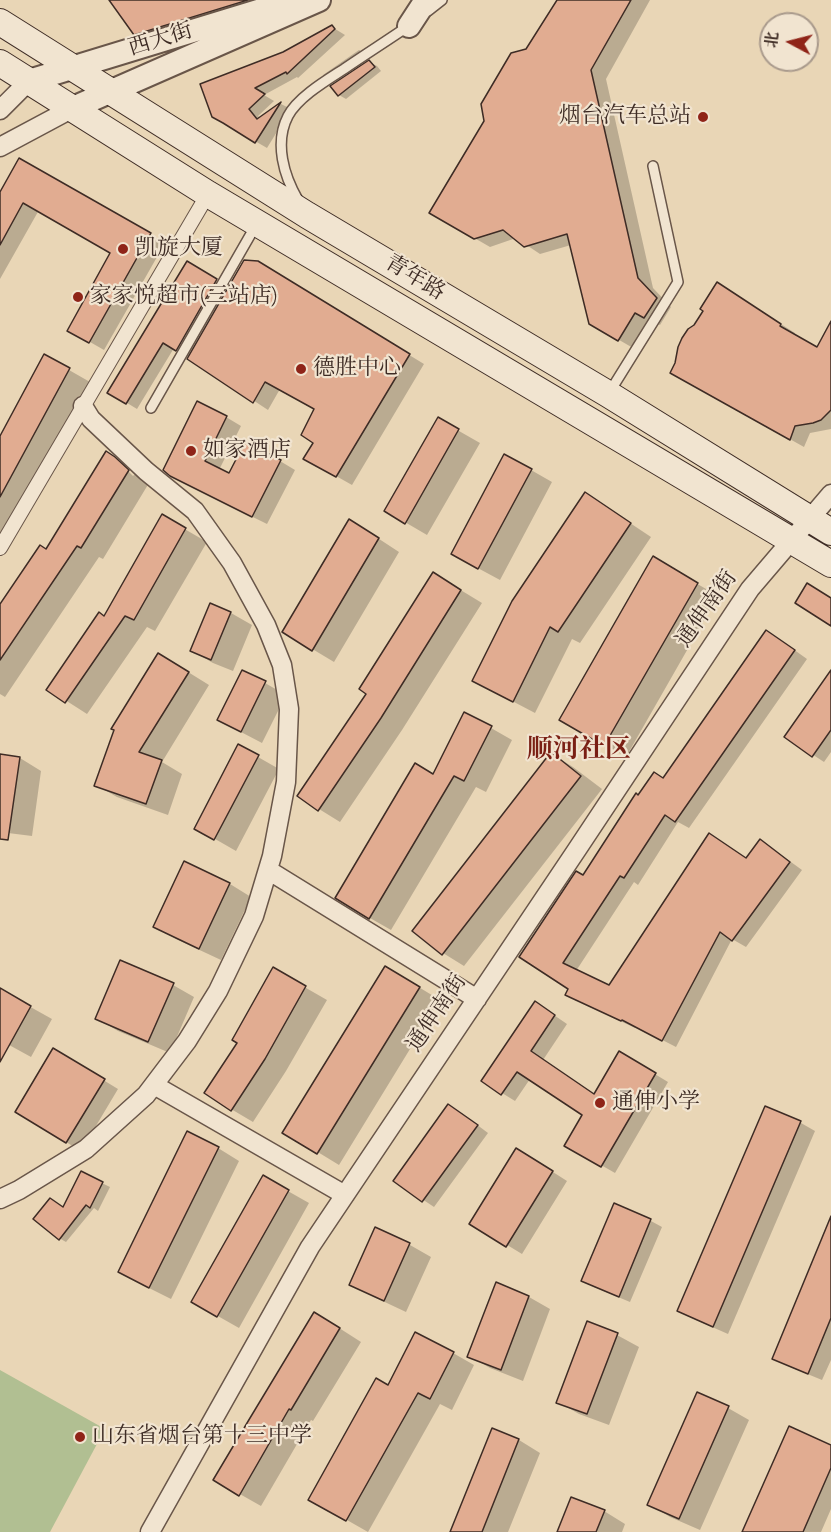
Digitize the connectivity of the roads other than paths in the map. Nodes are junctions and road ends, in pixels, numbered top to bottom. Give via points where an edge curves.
1 (294, 0) edge
2 (319, 0) edge
3 (426, 0) edge
4 (442, 0) edge
5 (0, 22) edge
6 (409, 26) junction
7 (0, 63) edge
8 (74, 68) junction
9 (29, 81) junction
10 (111, 91) junction
11 (73, 108) junction
12 (0, 110) edge
13 (0, 147) edge
14 (653, 166) dead end
15 (208, 194) junction
16 (307, 215) junction
17 (257, 223) junction
18 (608, 394) junction
19 (83, 406) junction
20 (151, 408) dead end
21 (831, 494) edge
22 (820, 525) edge
23 (793, 540) junction
24 (0, 548) edge
25 (831, 564) edge
26 (268, 870) junction
27 (477, 999) junction
28 (154, 1084) junction
29 (345, 1195) junction
30 (0, 1199) edge
31 (150, 1532) edge

1 - 8 street, 西大街
2 - 10 street, 西大街
3 - 6 street
4 - 6 lane
5 - 8 main road, 青年路
6 - 16 lane via 321,84 296,104 288,116 283,166
7 - 9 main road, 青年路
8 - 9 street, 西大街
8 - 10 main road, 青年路
9 - 11 main road, 青年路
9 - 12 street
10 - 11 street, 西大街
10 - 16 main road, 青年路
11 - 13 street
11 - 15 main road, 青年路
14 - 18 lane via 678,282
15 - 17 main road, 青年路
15 - 19 street
16 - 18 main road, 青年路
17 - 20 lane
17 - 23 main road, 青年路
18 - 22 main road, 青年路
19 - 24 street
19 - 26 street via 91,419 195,511 232,563 266,625 282,666 289,708 286,782
21 - 22 street, 通伸南街
22 - 23 street, 通伸南街
23 - 25 main road, 青年路
23 - 27 street, 通伸南街 via 750,588
26 - 27 street
26 - 28 street via 254,916 218,991
27 - 29 street, 通伸南街
28 - 29 street
28 - 30 street via 86,1149 20,1191
29 - 31 street, 通伸南街 via 310,1247

